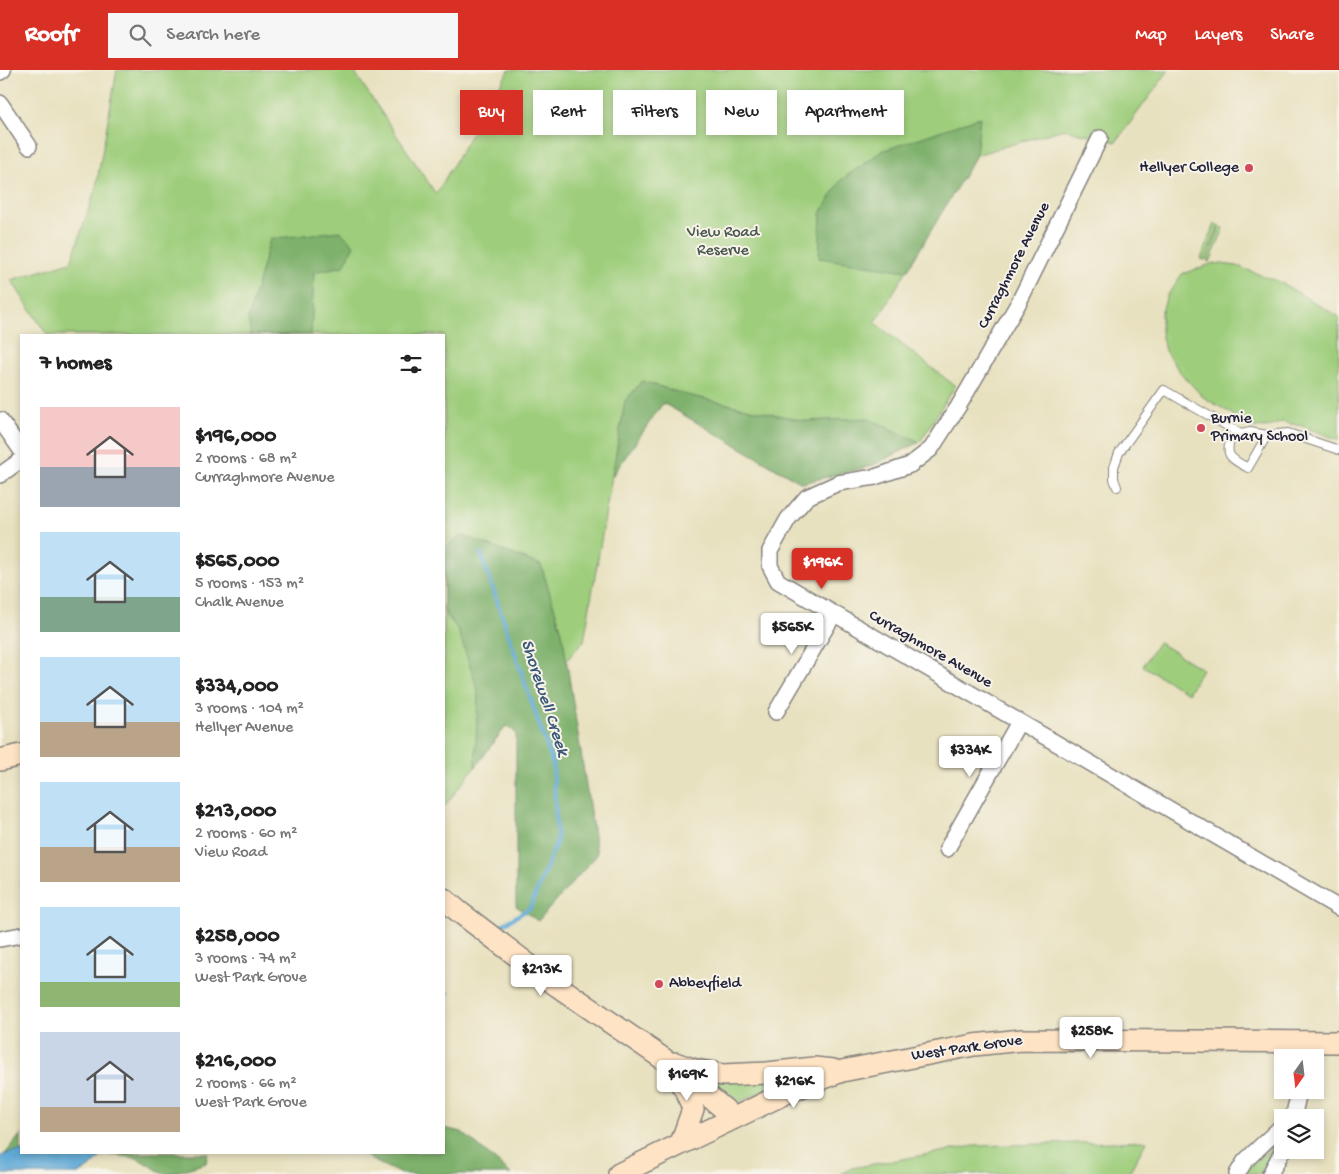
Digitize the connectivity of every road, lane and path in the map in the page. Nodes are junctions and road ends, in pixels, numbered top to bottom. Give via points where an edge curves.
1 (0, 103) edge
2 (1100, 138) dead end
3 (29, 146) dead end
4 (0, 420) edge
5 (1241, 434) junction
6 (1267, 435) junction
7 (20, 449) edge
8 (1339, 450) edge
9 (20, 461) edge
10 (0, 475) edge
11 (1117, 487) dead end
12 (834, 614) junction
13 (776, 712) dead end
14 (1019, 722) junction
15 (20, 755) edge
16 (0, 760) edge
17 (947, 849) dead end
18 (445, 900) edge
19 (1339, 908) edge
20 (20, 935) edge
21 (0, 939) edge
22 (1339, 1042) edge
23 (1274, 1049) edge
24 (1303, 1049) edge
25 (665, 1060) junction
26 (842, 1071) junction
27 (733, 1118) junction
28 (1274, 1134) edge
29 (681, 1143) junction
30 (1278, 1159) edge
31 (619, 1174) edge
32 (1237, 1174) edge
33 (1270, 1174) edge

1 - 3 street
2 - 12 street, Curraghmore Avenue via 1019,302 930,449 910,465 875,477 838,484 807,497 788,519 770,551 770,566 778,581
4 - 7 street
5 - 6 lane
5 - 6 lane via 1232,436 1228,451 1232,459 1248,468
5 - 11 lane via 1164,390 1119,453 1114,467
6 - 8 lane via 1288,433
9 - 10 street
12 - 13 street
12 - 14 street, Curraghmore Avenue
14 - 17 street
14 - 19 street, Curraghmore Avenue
15 - 16 main road
18 - 25 main road via 546,978
20 - 21 street
22 - 24 main road, West Park Grove
23 - 26 main road, West Park Grove via 1022,1040 974,1045
25 - 26 main road via 723,1075 814,1068
25 - 27 main road
25 - 29 main road via 687,1092 693,1109
26 - 27 main road, West Park Grove
27 - 29 main road, West Park Grove
28 - 32 street via 1245,1161
29 - 31 main road, West Park Grove
30 - 33 street

